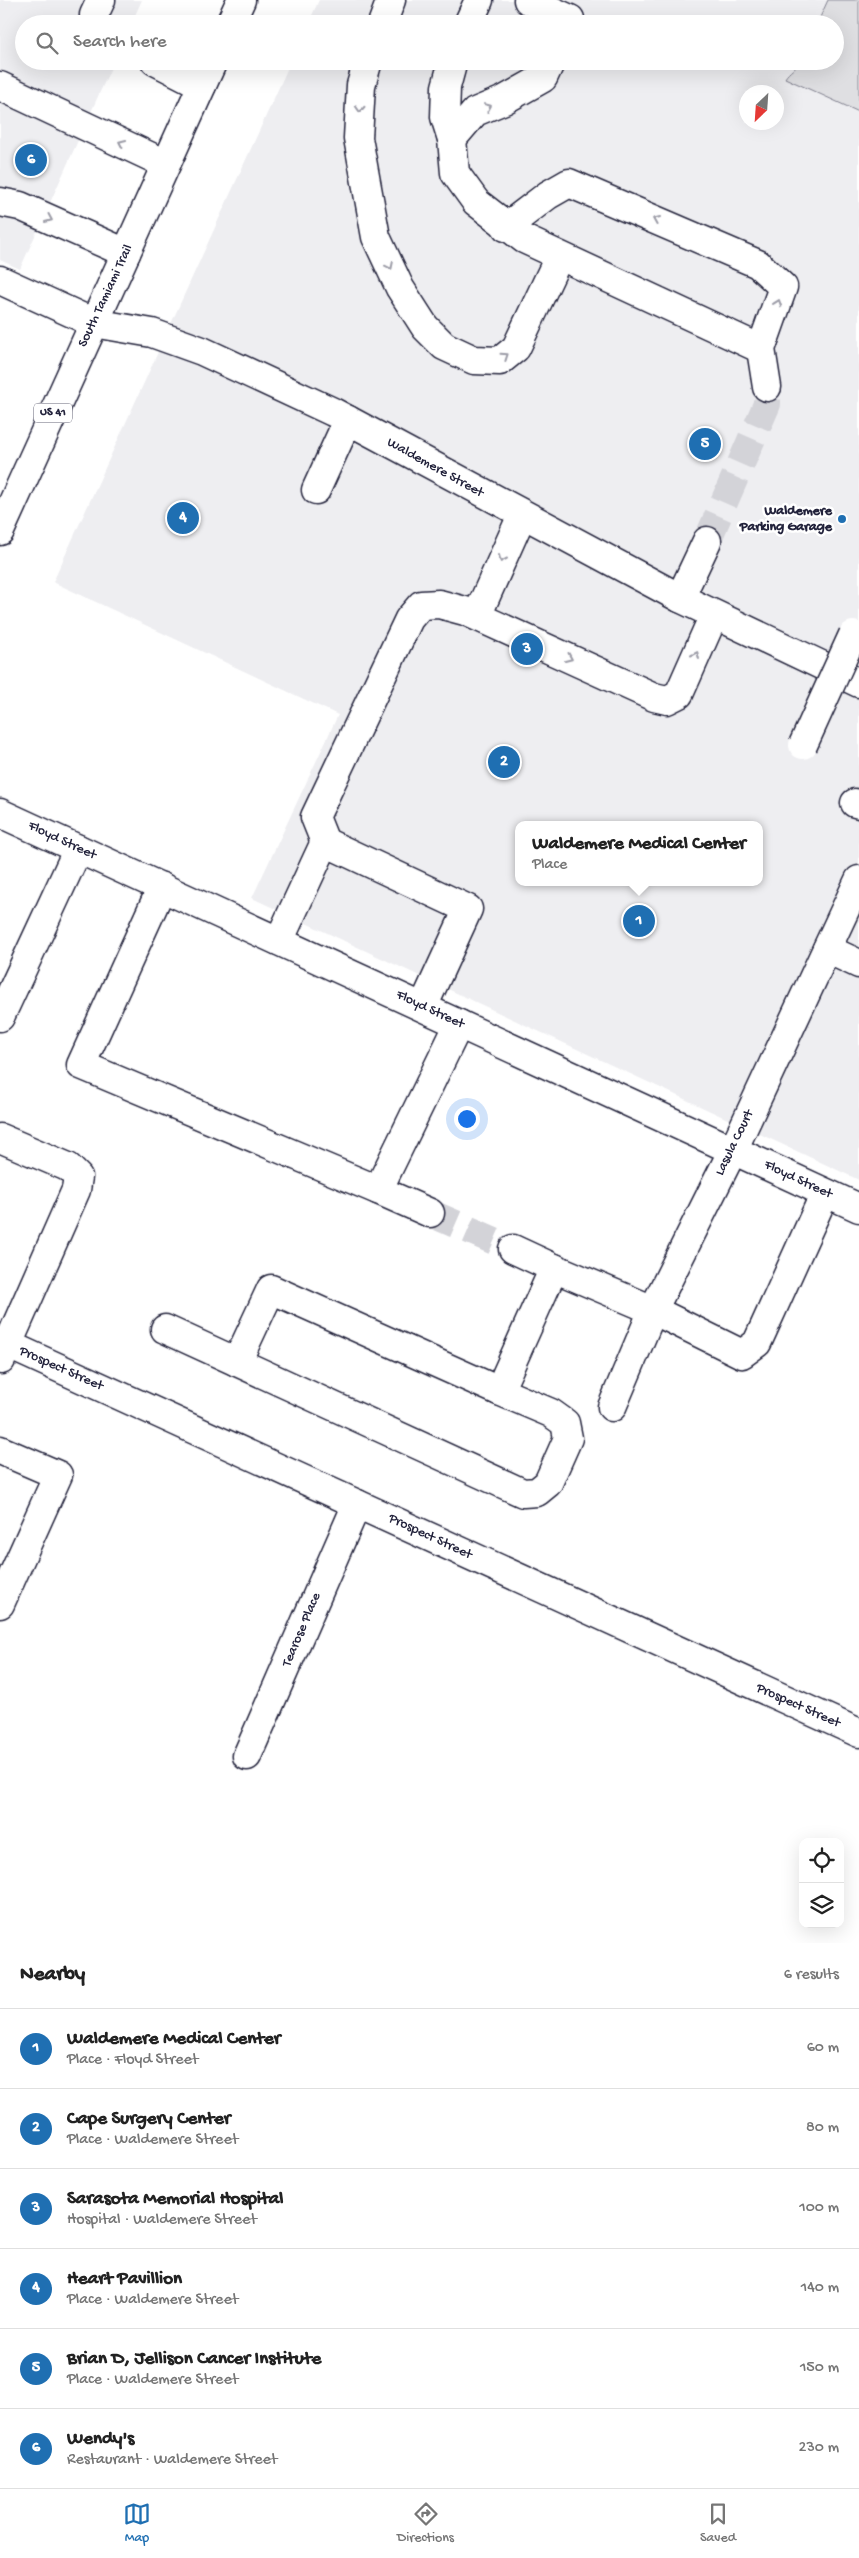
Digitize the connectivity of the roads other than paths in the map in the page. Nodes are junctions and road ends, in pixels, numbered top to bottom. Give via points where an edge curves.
1 (101, 0) edge
2 (241, 0) edge
3 (391, 0) edge
4 (479, 0) edge
5 (528, 0) edge
6 (94, 15) edge
7 (234, 15) edge
8 (385, 15) edge
9 (472, 15) edge
10 (561, 15) edge
11 (195, 70) edge
12 (365, 70) edge
13 (451, 70) edge
14 (547, 70) edge
15 (208, 73) edge
16 (0, 86) edge
17 (452, 139) junction
18 (166, 164) junction
19 (1, 205) edge
20 (506, 227) junction
21 (126, 253) junction
22 (559, 257) junction
23 (0, 280) edge
24 (94, 323) junction
25 (762, 349) junction
26 (767, 387) tunnel mouth
27 (348, 420) junction
28 (316, 490) dead end
29 (6, 499) edge
30 (522, 515) junction
31 (0, 529) edge
32 (707, 541) tunnel mouth
33 (680, 598) junction
34 (714, 615) junction
35 (477, 616) junction
36 (853, 635) dead end
37 (859, 683) edge
38 (802, 745) dead end
39 (0, 813) edge
40 (325, 842) junction
41 (78, 849) junction
42 (859, 880) edge
43 (162, 887) junction
44 (279, 941) junction
45 (827, 949) junction
46 (859, 964) edge
47 (423, 1007) junction
48 (0, 1017) edge
49 (459, 1024) junction
50 (0, 1138) edge
51 (733, 1150) junction
52 (378, 1190) junction
53 (825, 1193) junction
54 (859, 1208) edge
55 (430, 1213) tunnel mouth
56 (513, 1249) tunnel mouth
57 (554, 1268) junction
58 (653, 1310) junction
59 (164, 1329) dead end
60 (3, 1349) edge
61 (237, 1362) junction
62 (499, 1391) junction
63 (612, 1407) dead end
64 (0, 1450) edge
65 (357, 1504) junction
66 (0, 1604) edge
67 (859, 1734) edge
68 (247, 1756) dead end

1 - 6 street
2 - 7 street
3 - 8 street
4 - 9 street
5 - 10 street
11 - 15 street
12 -> 22 street via 361,85 358,138 376,237 400,288 425,326 444,346 474,360 500,361 516,348
13 - 17 street via 446,87 445,117
17 -> 14 street via 475,112 544,78
15 - 18 street, South Tamiami Trail / US 41
18 -> 16 street
17 - 20 street via 455,173 476,202
18 - 21 street, South Tamiami Trail / US 41
19 -> 21 street via 20,206
20 - 22 street
25 -> 20 street via 783,287 758,264 569,184 548,195
21 - 24 street, South Tamiami Trail / US 41
22 - 25 street
23 - 24 street, Waldemere Street
24 - 27 street, Waldemere Street via 152,333 202,351
24 - 29 street, South Tamiami Trail / US 41
25 - 26 street
27 - 28 street
27 - 30 street, Waldemere Street
29 - 31 street, South Tamiami Trail / US 41
30 - 33 street, Waldemere Street
30 -> 35 street
32 - 33 street
33 - 34 street, Waldemere Street
35 -> 34 street via 654,697 667,700 679,694
34 - 37 street, Waldemere Street
35 - 40 street via 438,604 421,606 408,619 316,817
36 - 38 street, bridge
39 - 41 street, Floyd Street
40 - 44 street
40 - 47 street via 468,909
41 - 43 street, Floyd Street
41 - 48 street
42 - 45 street, Lasula Court
43 - 44 street, Floyd Street
43 - 52 street via 81,1065
44 - 47 street, Floyd Street
45 - 46 street
45 - 51 street, Lasula Court
47 - 49 street, Floyd Street
49 - 51 street, Floyd Street
49 - 52 street
50 - 60 street via 68,1167 78,1177 76,1190
51 - 53 street, Floyd Street
51 - 58 street, Lasula Court
52 - 55 street
53 - 54 street, Floyd Street
53 - 58 street via 757,1343 742,1354
56 - 57 street
57 - 58 street
57 - 62 street
58 - 63 street, Lasula Court
59 - 61 street
60 - 65 street, Prospect Street
61 - 62 street via 271,1288
61 - 62 street via 523,1494 537,1492 548,1483 562,1454 568,1438 565,1423 551,1413
64 - 66 street via 58,1475
65 - 67 street, Prospect Street
65 - 68 street, Tearose Place

